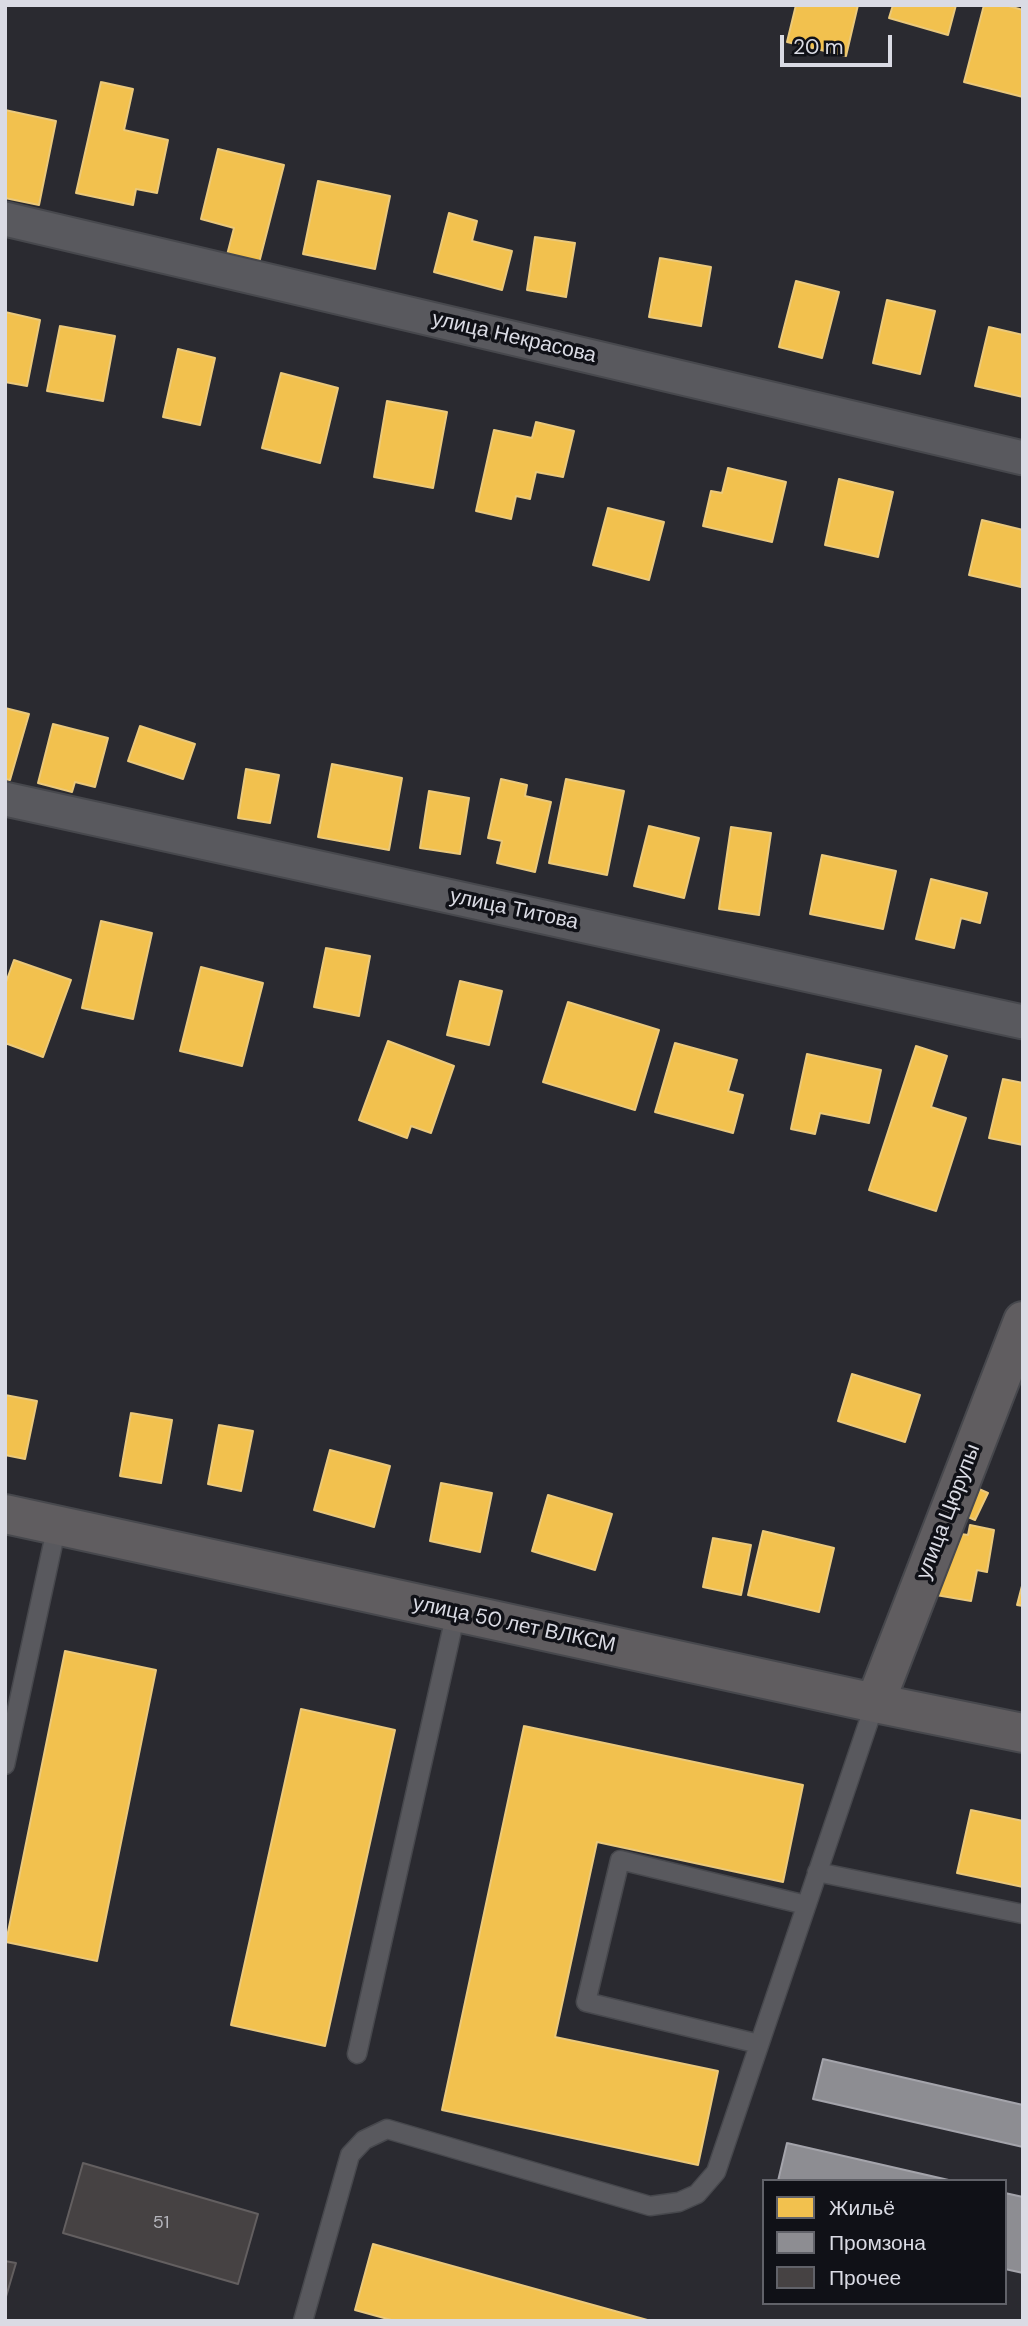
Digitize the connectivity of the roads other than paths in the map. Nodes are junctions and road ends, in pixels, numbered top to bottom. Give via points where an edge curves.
1 (5, 219) edge
2 (1023, 458) edge
3 (5, 799) edge
4 (1023, 1022) edge
5 (1023, 1321) edge
6 (5, 1514) edge
7 (57, 1525) junction
8 (456, 1612) junction
9 (875, 1703) junction
10 (1023, 1733) edge
11 (5, 1765) edge
12 (817, 1872) junction
13 (806, 1905) junction
14 (1023, 1914) edge
15 (759, 2044) junction
16 (357, 2054) dead end
17 (303, 2321) edge

1 - 2 street, улица Некрасова
3 - 4 street, улица Титова
5 - 9 street, улица Цюрупы
6 - 7 street, улица 50 лет ВЛКСМ
7 - 8 street, улица 50 лет ВЛКСМ
7 - 11 lane
8 - 9 street, улица 50 лет ВЛКСМ
8 - 16 lane
9 - 10 street, улица 50 лет ВЛКСМ
9 - 12 lane
12 - 13 lane
12 - 14 lane
13 - 15 lane
13 - 15 lane via 620,1860 586,2003
15 - 17 lane via 716,2172 698,2194 679,2202 650,2206 387,2129 364,2140 349,2155

